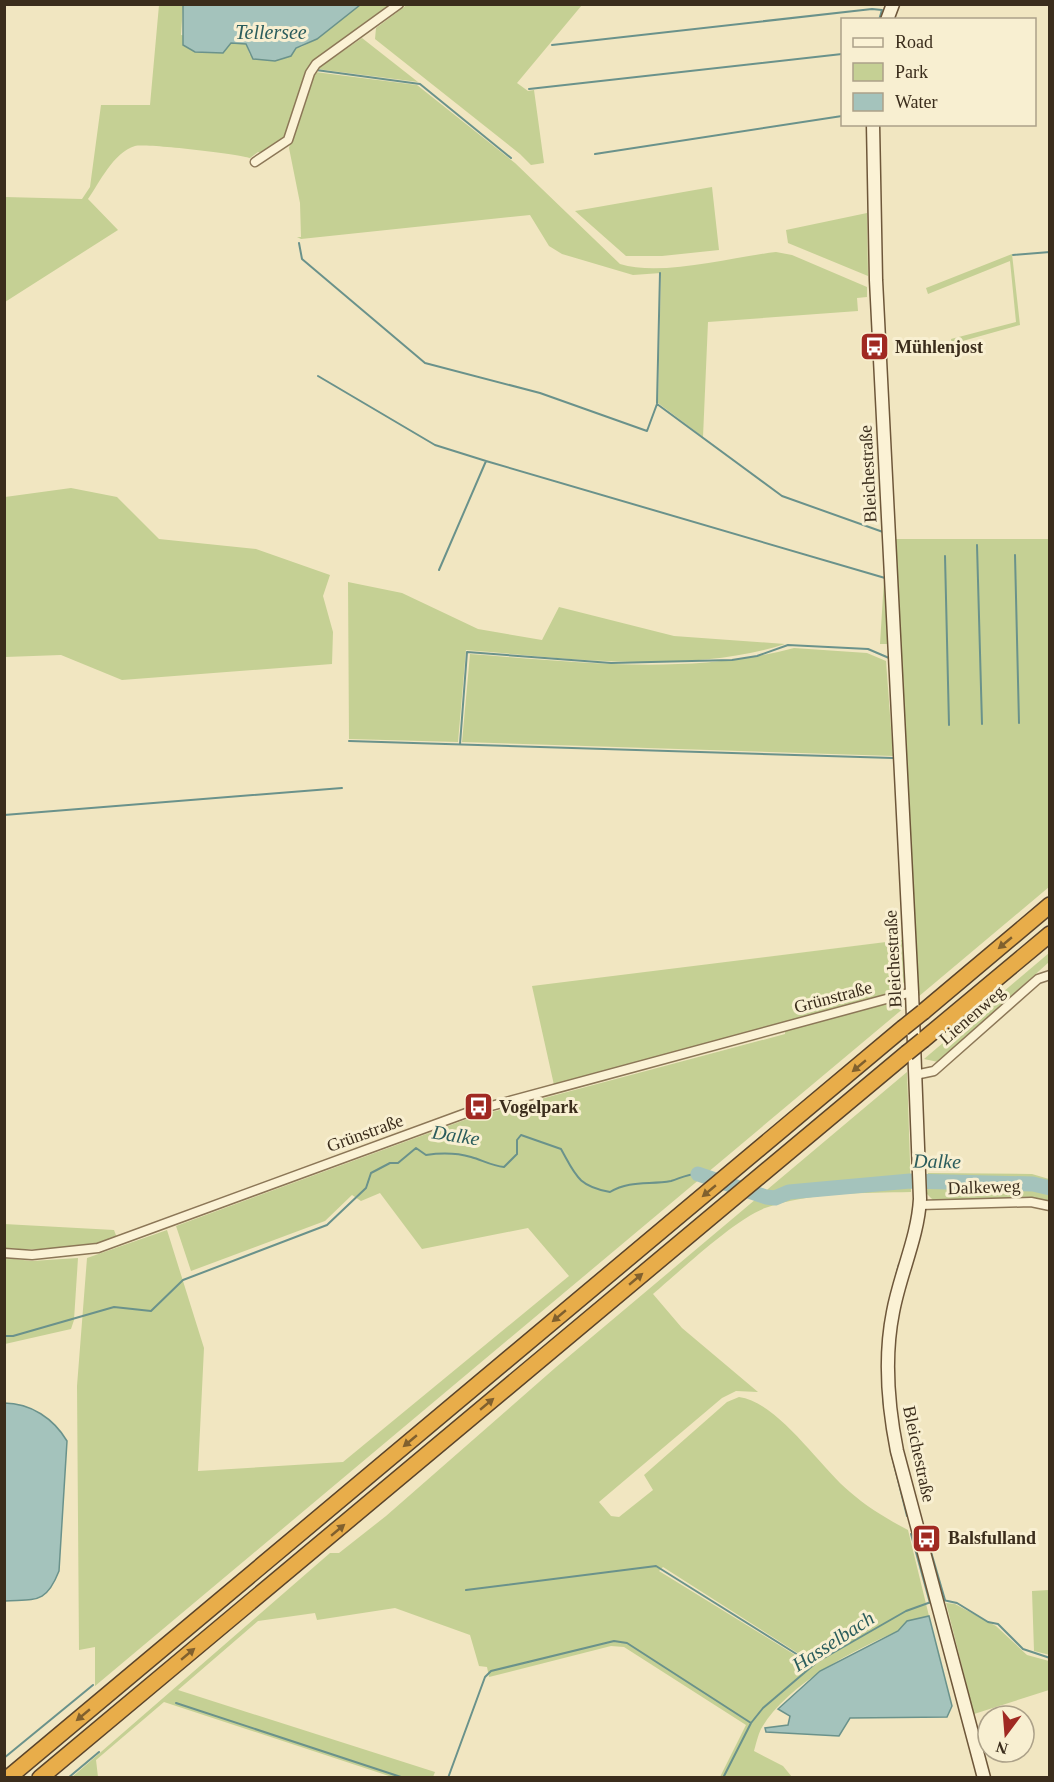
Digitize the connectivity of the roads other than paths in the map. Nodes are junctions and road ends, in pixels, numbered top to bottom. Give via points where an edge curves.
1 (399, 4) edge
2 (873, 126) edge
3 (255, 162) dead end
4 (1050, 905) edge
5 (1050, 934) edge
6 (1050, 975) edge
7 (912, 993) junction
8 (915, 1075) junction
9 (920, 1202) junction
10 (1050, 1206) edge
11 (4, 1253) edge
12 (8, 1778) edge
13 (40, 1778) edge
14 (984, 1778) edge

1 - 3 street via 316,64 288,140
2 - 7 street, Bleichestraße via 876,280
4 -> 12 highway, bridge
13 -> 5 highway, bridge
6 - 8 street, Lienenweg via 1038,979 934,1071
7 - 8 street, Bleichestraße
7 - 11 street, Grünstraße via 469,1112 98,1248 32,1255
8 - 9 street, Bleichestraße
9 - 10 street, Dalkeweg via 1031,1202
9 - 14 street, Bleichestraße via 892,1313 892,1427

